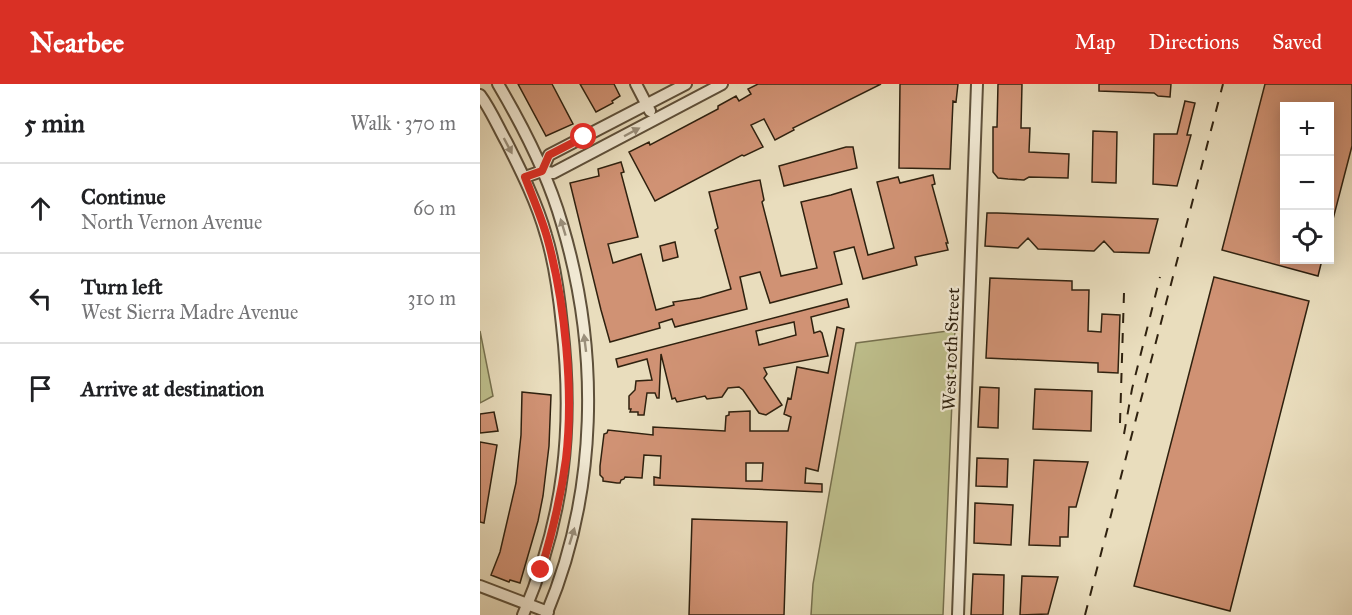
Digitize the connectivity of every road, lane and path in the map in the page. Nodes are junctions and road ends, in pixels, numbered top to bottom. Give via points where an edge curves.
1 (498, 84) edge
2 (636, 84) edge
3 (686, 84) edge
4 (722, 84) edge
5 (977, 84) edge
6 (480, 95) edge
7 (647, 105) junction
8 (655, 119) junction
9 (542, 171) junction
10 (525, 177) junction
11 (480, 586) edge
12 (528, 604) junction
13 (547, 613) edge
14 (523, 615) edge
15 (958, 615) edge

1 - 9 street
2 - 7 street
3 - 7 street
4 - 8 street
5 - 15 street, West 10th Street
6 -> 10 street
7 - 8 street
7 - 9 street via 549,155
9 -> 8 street via 553,173
9 - 10 street
13 -> 9 street via 577,521 585,455 588,371 574,266
10 - 12 street via 547,236 558,287 568,388 566,458 552,534
11 - 12 street
12 - 13 street
12 - 14 street

